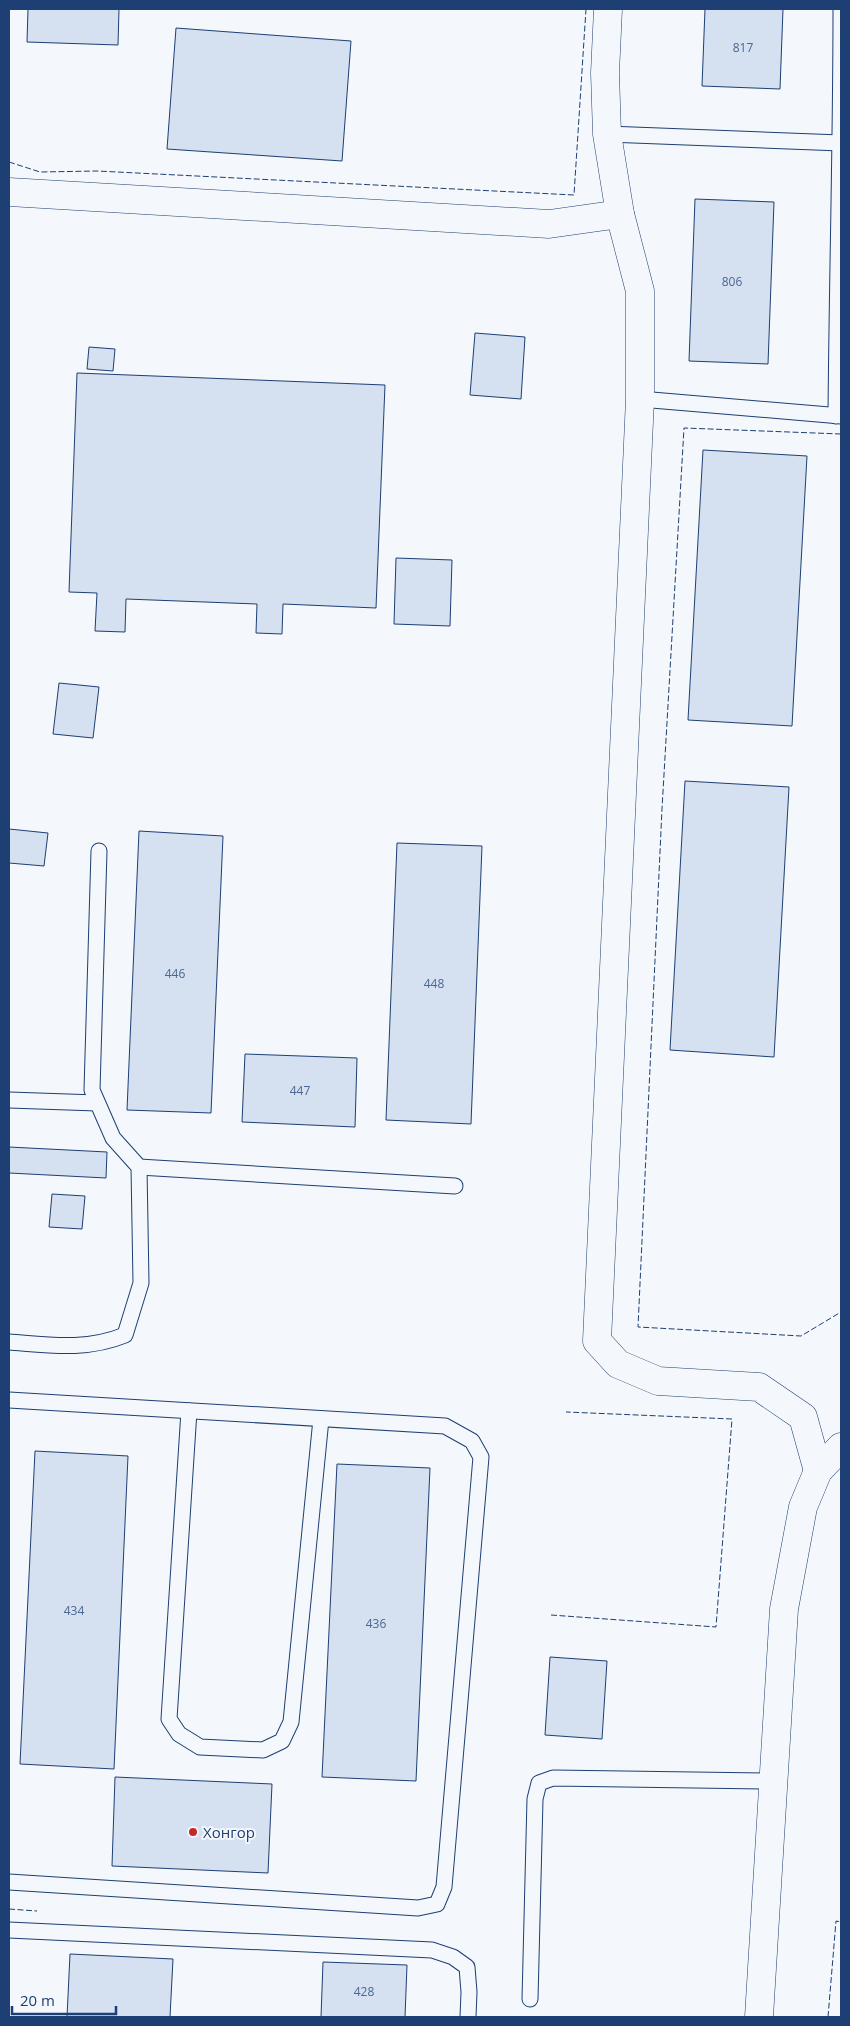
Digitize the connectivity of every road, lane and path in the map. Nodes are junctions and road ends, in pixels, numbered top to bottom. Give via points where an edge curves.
1 (608, 9) edge
2 (841, 9) edge
3 (607, 134) junction
4 (841, 143) edge
5 (9, 192) edge
6 (620, 214) junction
7 (640, 399) junction
8 (839, 416) edge
9 (99, 851) dead end
10 (9, 1100) edge
11 (98, 1103) junction
12 (139, 1167) junction
13 (455, 1186) dead end
14 (9, 1342) edge
15 (9, 1400) edge
16 (189, 1411) junction
17 (321, 1418) junction
18 (841, 1447) edge
19 (818, 1471) junction
20 (773, 1781) junction
21 (9, 1882) edge
22 (9, 1930) edge
23 (530, 1999) dead end
24 (468, 2017) edge
25 (759, 2017) edge

1 - 3 street
2 - 4 lane
3 - 4 lane
3 - 6 street
4 - 8 lane
5 - 6 street via 549,224
6 - 7 street via 640,291
7 - 8 lane
7 - 19 street via 597,1341 618,1364 658,1381 759,1387 803,1417
9 - 11 lane via 92,1090
10 - 11 lane
11 - 12 lane via 113,1138
12 - 13 lane
12 - 14 lane via 141,1283 124,1335 109,1342 80,1347
15 - 16 lane
16 - 17 lane
16 - 17 lane via 169,1719 179,1734 200,1747 263,1750 282,1741 291,1722
17 - 21 lane via 445,1426 472,1441 481,1457 444,1888 437,1904 418,1908
18 - 19 street
19 - 20 street via 803,1507 784,1609
20 - 23 lane via 553,1778 539,1783 535,1800
20 - 25 street
22 - 24 lane via 432,1950 453,1957 467,1967

